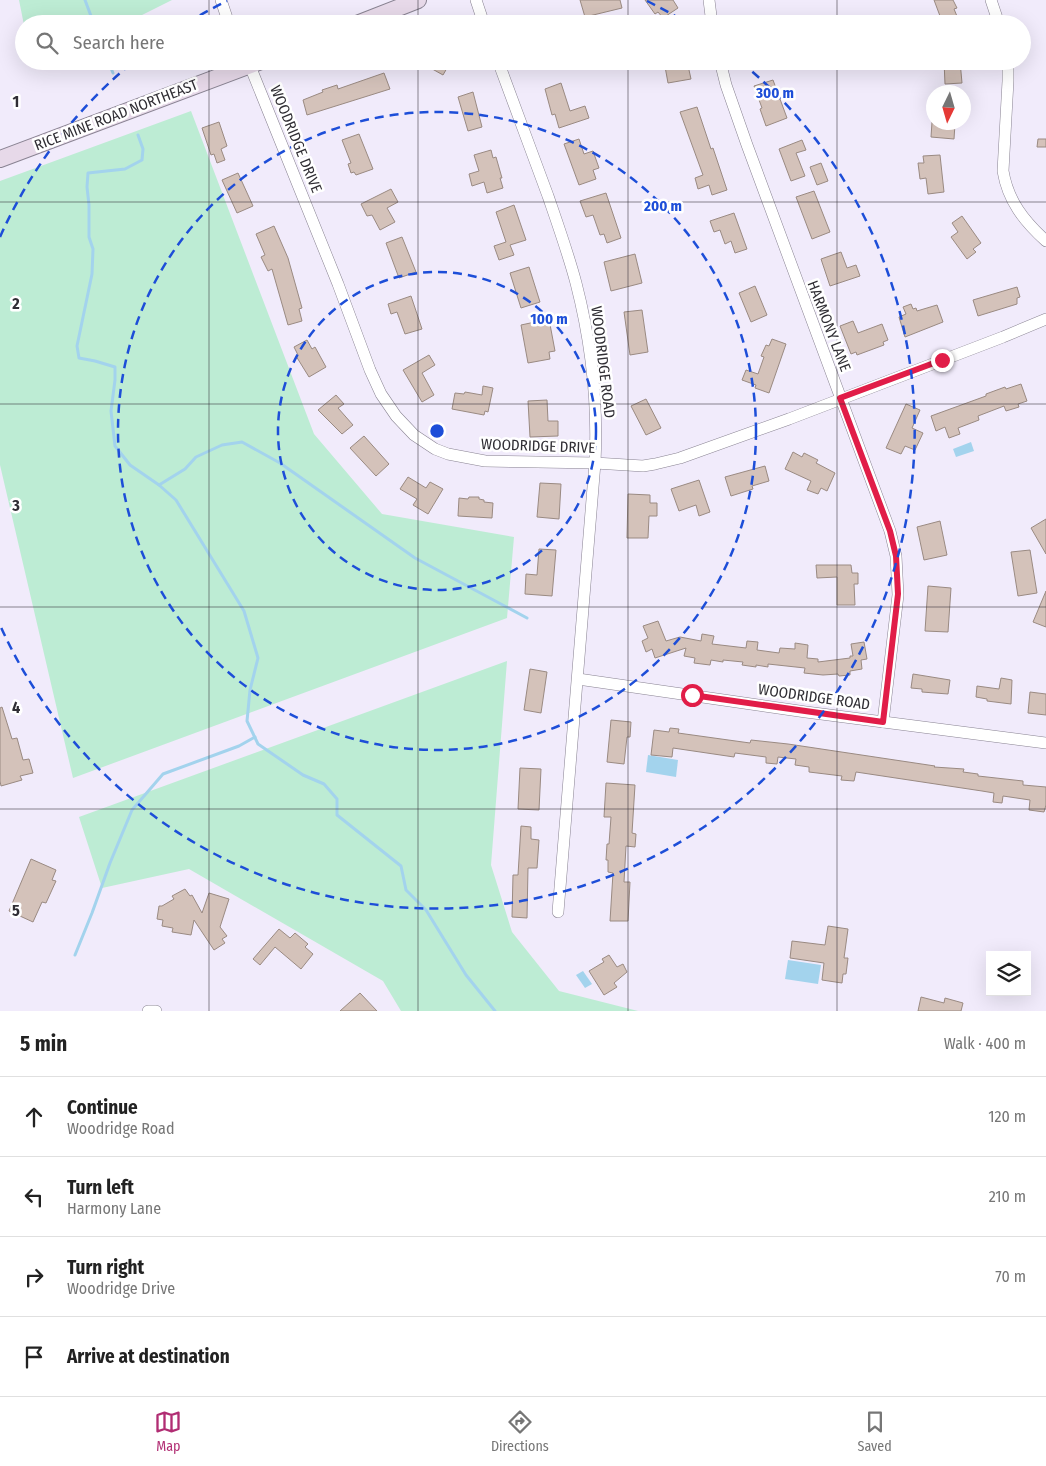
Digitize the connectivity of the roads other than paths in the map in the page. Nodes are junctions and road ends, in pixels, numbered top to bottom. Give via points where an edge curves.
1 (221, 0) edge
2 (418, 0) edge
3 (476, 0) edge
4 (708, 0) edge
5 (991, 0) edge
6 (226, 15) edge
7 (380, 15) edge
8 (481, 15) edge
9 (710, 15) edge
10 (996, 15) edge
11 (235, 70) edge
12 (256, 70) edge
13 (501, 70) edge
14 (722, 70) edge
15 (1008, 70) edge
16 (0, 159) edge
17 (1046, 241) edge
18 (1046, 319) edge
19 (840, 398) junction
20 (595, 463) junction
21 (578, 679) junction
22 (883, 722) junction
23 (1046, 743) edge
24 (558, 912) dead end
25 (148, 1011) edge
26 (156, 1011) edge

1 - 6 street
2 - 7 main road
3 - 8 street
4 - 9 street
5 - 10 street
11 - 16 main road, RICE MINE ROAD NORTHEAST
12 - 20 street, WOODRIDGE DRIVE via 370,370 396,416 424,442 460,457 485,461
13 - 20 street, WOODRIDGE ROAD via 576,282 590,366 596,432
14 - 19 street, HARMONY LANE
15 - 17 street via 1005,184 1016,208
18 - 19 street, WOODRIDGE DRIVE
19 - 20 street, WOODRIDGE DRIVE via 680,458 644,466
19 - 22 street, HARMONY LANE via 890,531 896,556 898,594
20 - 21 street, WOODRIDGE ROAD
21 - 22 street, WOODRIDGE ROAD
21 - 24 street, WOODRIDGE ROAD
22 - 23 street, WOODRIDGE ROAD
25 - 26 street

